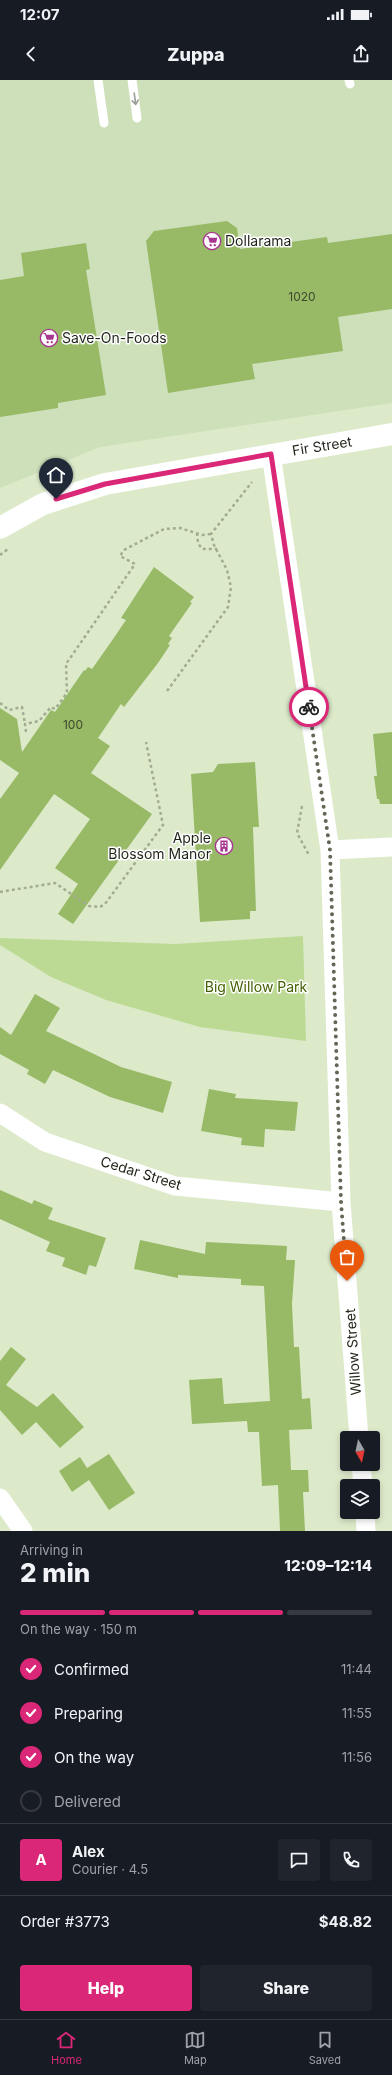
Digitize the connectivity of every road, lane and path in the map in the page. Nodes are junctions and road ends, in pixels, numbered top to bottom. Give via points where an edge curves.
1 (98, 80) edge
2 (132, 80) edge
3 (137, 118) dead end
4 (104, 123) dead end
5 (392, 434) edge
6 (271, 454) junction
7 (255, 486) dead end
8 (0, 528) edge
9 (197, 533) junction
10 (211, 534) junction
11 (217, 549) junction
12 (167, 691) dead end
13 (0, 702) edge
14 (25, 724) junction
15 (26, 732) dead end
16 (146, 742) dead end
17 (302, 804) dead end
18 (392, 847) edge
19 (330, 850) junction
20 (309, 857) dead end
21 (0, 892) edge
22 (0, 1113) edge
23 (341, 1202) junction
24 (358, 1431) edge
25 (0, 1498) edge
26 (365, 1519) edge
27 (23, 1531) edge
28 (366, 1531) edge

1 - 4 lane
2 -> 3 lane
5 - 6 street, Fir Street
6 - 8 street, Fir Street via 105,484 43,504
6 - 19 street, Willow Street
7 - 10 path via 252,482
9 - 10 path
9 - 11 path via 198,543 202,549
9 - 14 path via 180,528 164,529 124,550 120,556 135,564 66,664 67,692 55,709 51,707 39,721
10 - 11 path
11 - 12 path via 225,562 231,587 228,607
13 - 14 path via 9,710 22,707
14 - 15 path
16 - 21 path via 163,825 109,900 100,907 89,906 55,883
17 - 20 path via 297,833
18 - 19 street
19 - 23 street, Willow Street
22 - 23 street, Cedar Street via 45,1142 175,1186
23 - 24 street, Willow Street
25 - 27 street
26 - 28 street

